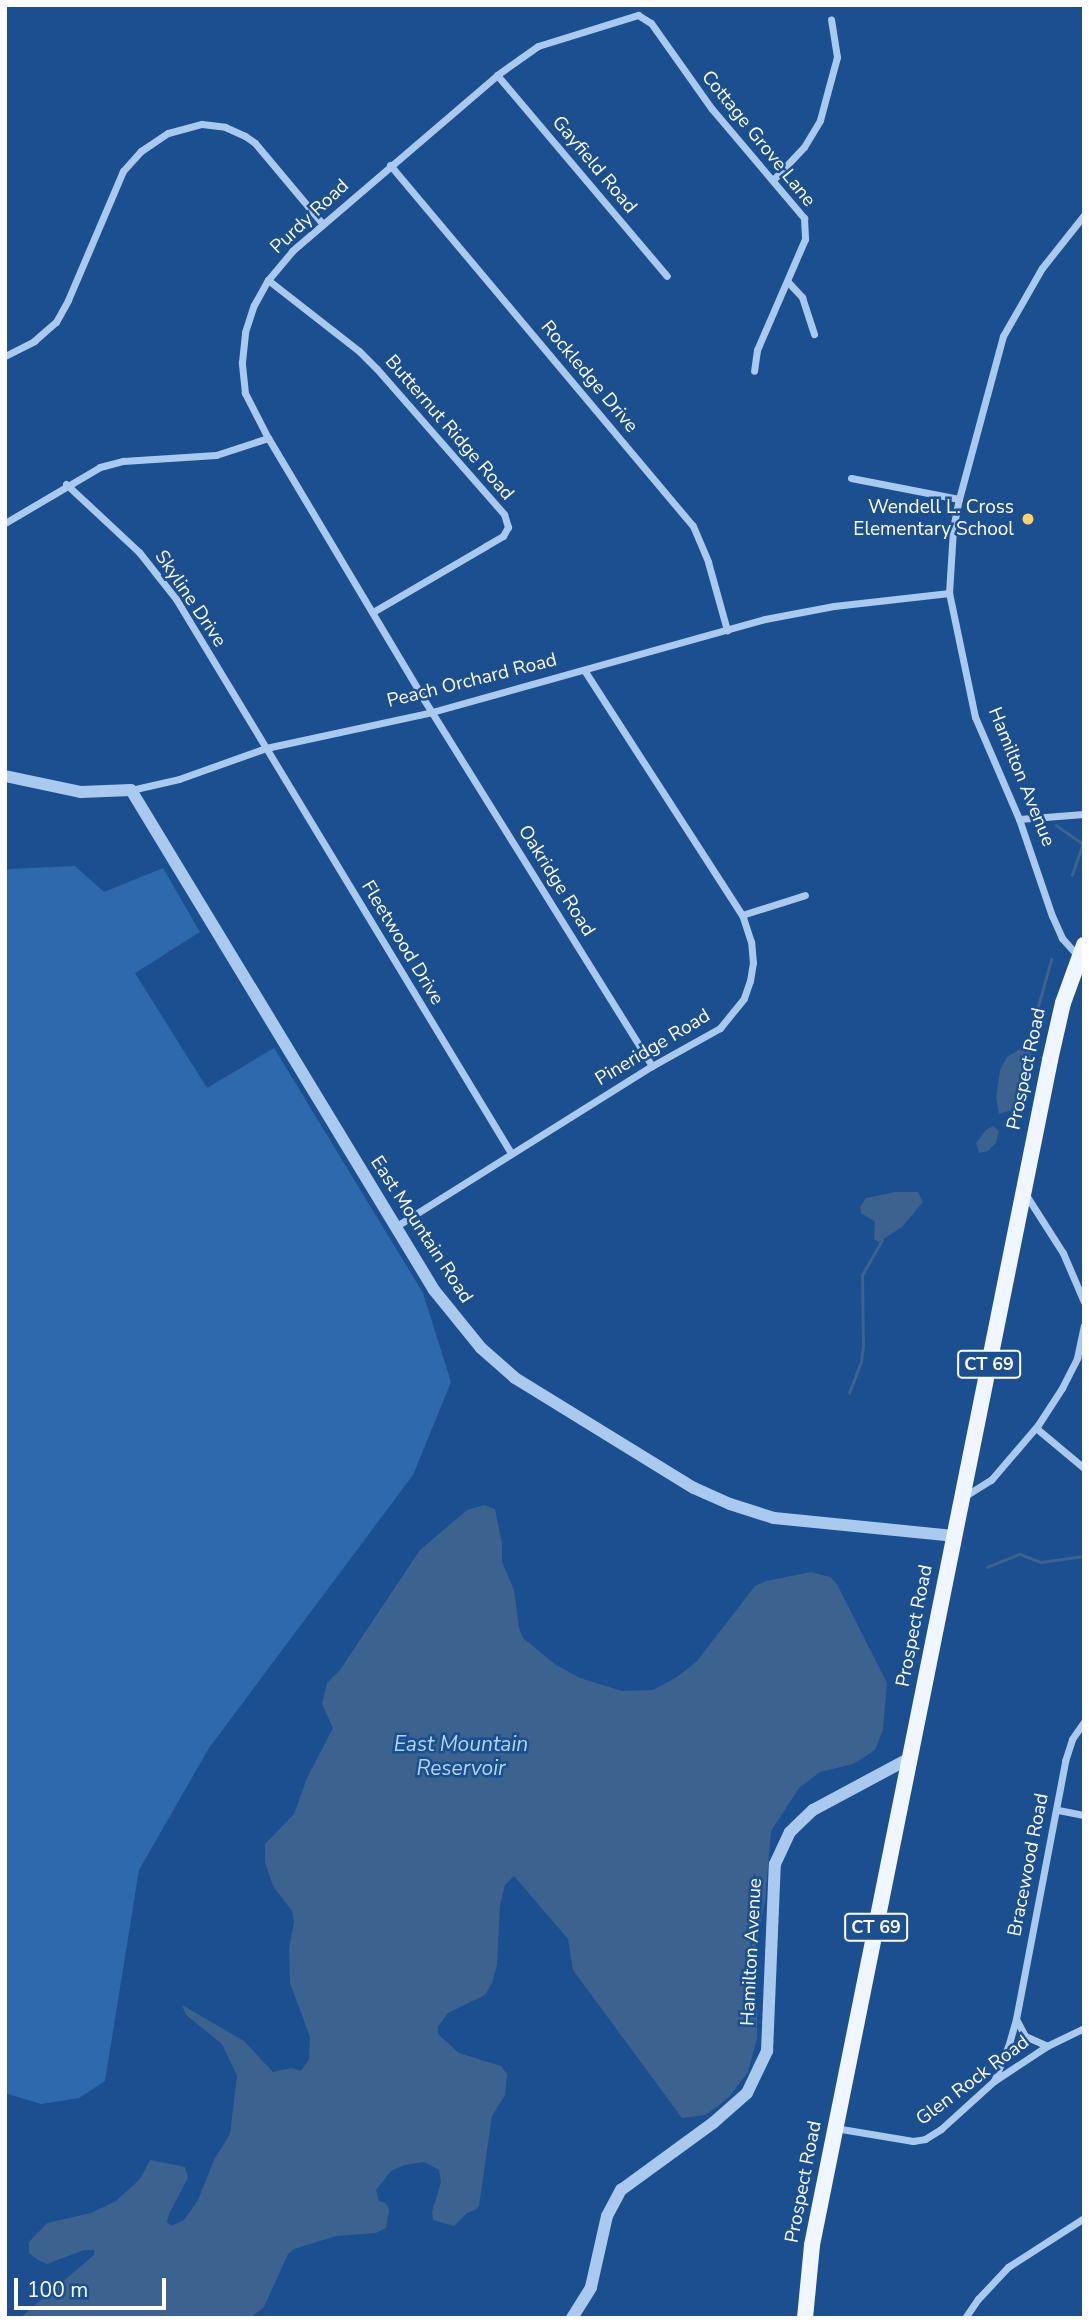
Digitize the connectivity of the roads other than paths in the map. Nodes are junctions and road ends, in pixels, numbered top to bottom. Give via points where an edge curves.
1 (643, 15) joint
2 (831, 19) dead end
3 (497, 75) junction
4 (390, 165) junction
5 (773, 180) junction
6 (1084, 215) edge
7 (323, 223) junction
8 (1076, 225) junction
9 (1084, 230) edge
10 (667, 276) dead end
11 (268, 280) junction
12 (788, 282) junction
13 (814, 334) dead end
14 (5, 356) edge
15 (754, 371) dead end
16 (268, 438) junction
17 (851, 478) dead end
18 (66, 484) junction
19 (959, 499) junction
20 (5, 523) edge
21 (949, 593) junction
22 (373, 612) junction
23 (727, 630) junction
24 (586, 671) junction
25 (432, 712) junction
26 (266, 748) junction
27 (5, 776) edge
28 (131, 790) junction
29 (1084, 814) edge
30 (1019, 819) junction
31 (804, 895) dead end
32 (742, 915) junction
33 (1081, 951) edge
34 (652, 1066) junction
35 (511, 1153) junction
36 (1023, 1192) junction
37 (395, 1227) junction
38 (1084, 1302) edge
39 (1084, 1326) edge
40 (1036, 1427) junction
41 (1084, 1468) edge
42 (962, 1498) junction
43 (954, 1536) junction
44 (1084, 1721) edge
45 (910, 1758) junction
46 (1058, 1810) junction
47 (1084, 1815) edge
48 (1016, 2019) junction
49 (1084, 2028) edge
50 (1047, 2046) junction
51 (993, 2081) junction
52 (835, 2128) junction
53 (1084, 2218) edge
54 (572, 2318) edge
55 (805, 2318) edge
56 (965, 2318) edge

1 - 3 street, Purdy Road via 549,42
1 - 5 street, Cottage Grove Lane via 712,109
2 - 5 street via 837,57 820,120 804,147
3 - 4 street, Purdy Road
3 - 10 street, Gayfield Road
4 - 7 street, Purdy Road
4 - 23 street, Rockledge Drive via 692,526 709,562
5 - 12 street, Cottage Grove Lane via 801,213 806,229
6 - 8 street, Hamilton Avenue
7 - 11 street, Purdy Road
7 - 14 street via 245,136 202,124 168,133 141,151 123,171 55,322 34,341
8 - 9 street
8 - 19 street, Hamilton Avenue via 1042,268 1003,336
11 - 16 street, Purdy Road via 251,314 242,362 245,393
11 - 22 street, Butternut Ridge Road via 359,351 504,514 508,527 503,536
12 - 13 street via 802,298
12 - 15 street, Cottage Grove Lane via 757,350
16 - 18 street via 216,455 123,461
16 - 22 street, Purdy Road
17 - 19 street
18 - 20 street
18 - 26 street, Skyline Drive via 160,576
19 - 21 street, Hamilton Avenue
21 - 23 street, Peach Orchard Road via 804,611
21 - 30 street, Hamilton Avenue via 975,717
22 - 25 street, Purdy Road
23 - 24 street, Peach Orchard Road
24 - 25 street, Peach Orchard Road
24 - 32 street, Pineridge Road
25 - 26 street, Peach Orchard Road
25 - 34 street, Oakridge Road
26 - 28 street, Peach Orchard Road via 179,779
26 - 35 street, Fleetwood Drive
27 - 28 street, Peach Orchard Road via 80,792
28 - 37 street, East Mountain Road
29 - 30 street
30 - 33 street, Hamilton Avenue via 1062,938
31 - 32 street
32 - 34 street, Pineridge Road via 753,963 744,998 720,1028
33 - 36 main road, Prospect Road / CT 69 via 1063,1003
34 - 35 street, Pineridge Road
35 - 37 street, Pineridge Road
36 - 38 street via 1063,1253
36 - 42 main road, Prospect Road / CT 69
37 - 43 street, East Mountain Road via 434,1290 481,1348 515,1378 694,1488 774,1518
39 - 40 street via 1077,1358
40 - 41 street
40 - 42 street via 991,1480
42 - 43 main road, Prospect Road / CT 69
43 - 45 main road, Prospect Road / CT 69
44 - 46 street, Bracewood Road via 1065,1761
45 - 52 main road, Prospect Road / CT 69
45 - 54 street, Hamilton Avenue via 813,1810 790,1832 775,1864 766,2051 747,2093 621,2190 607,2216 591,2287
46 - 47 street
46 - 48 street, Bracewood Road
48 - 50 street via 1025,2036
48 - 51 street, Bracewood Road via 1009,2048
49 - 50 street, Glen Rock Road
50 - 51 street, Glen Rock Road
51 - 52 street, Glen Rock Road via 925,2139
52 - 55 main road, Prospect Road / CT 69 via 812,2245
53 - 56 street via 1008,2267

